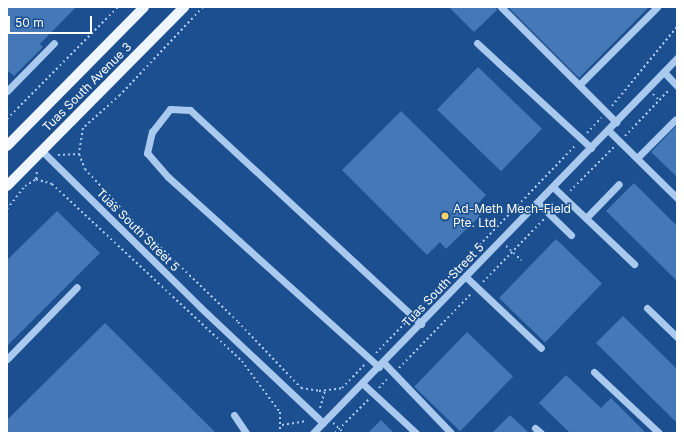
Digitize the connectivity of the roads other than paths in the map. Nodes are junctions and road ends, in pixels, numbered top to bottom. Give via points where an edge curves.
1 (144, 7) edge
2 (184, 7) edge
3 (501, 7) edge
4 (657, 7) edge
5 (477, 42) dead end
6 (54, 43) dead end
7 (677, 58) edge
8 (664, 72) junction
9 (580, 84) junction
10 (676, 85) edge
11 (7, 92) edge
12 (674, 120) dead end
13 (616, 122) junction
14 (608, 130) junction
15 (7, 146) edge
16 (591, 148) junction
17 (42, 150) junction
18 (637, 158) junction
19 (619, 184) dead end
20 (7, 186) edge
21 (553, 187) junction
22 (677, 198) edge
23 (538, 203) junction
24 (586, 218) junction
25 (571, 235) dead end
26 (634, 264) dead end
27 (466, 277) junction
28 (77, 287) dead end
29 (647, 308) dead end
30 (422, 324) junction
31 (677, 336) edge
32 (540, 348) dead end
33 (7, 359) edge
34 (381, 364) junction
35 (594, 372) dead end
36 (362, 383) junction
37 (234, 415) dead end
38 (326, 420) junction
39 (246, 433) edge
40 (313, 433) edge
41 (416, 433) edge
42 (451, 433) edge
43 (659, 433) edge

1 - 15 main road, Tuas South Avenue 3
2 - 17 main road, Tuas South Avenue 3
3 - 9 street
4 - 9 street
5 - 16 street
6 - 11 street
7 - 8 street, Tuas South Street 5
8 - 10 street
8 - 13 street, Tuas South Street 5
9 - 13 street
12 - 18 street
13 - 14 street, Tuas South Street 5
14 - 16 street, Tuas South Street 5
14 - 18 street
16 - 21 street, Tuas South Street 5
17 - 20 main road, Tuas South Avenue 3
17 - 38 street, Tuas South Street 5 via 200,307
18 - 22 street
19 - 24 street
21 - 23 street, Tuas South Street 5
21 - 24 street
23 - 25 street
23 - 27 street, Tuas South Street 5
24 - 26 street
27 - 30 street, Tuas South Street 5
27 - 32 street
28 - 33 street
29 - 31 street
30 - 34 street, Tuas South Street 5
30 - 34 street via 190,110 170,109 152,132 147,152 168,177 370,359
34 - 36 street, Tuas South Street 5
34 - 42 street via 393,373
35 - 43 street
36 - 38 street, Tuas South Street 5
36 - 41 street
37 - 39 street
38 - 40 street, Tuas South Street 5

